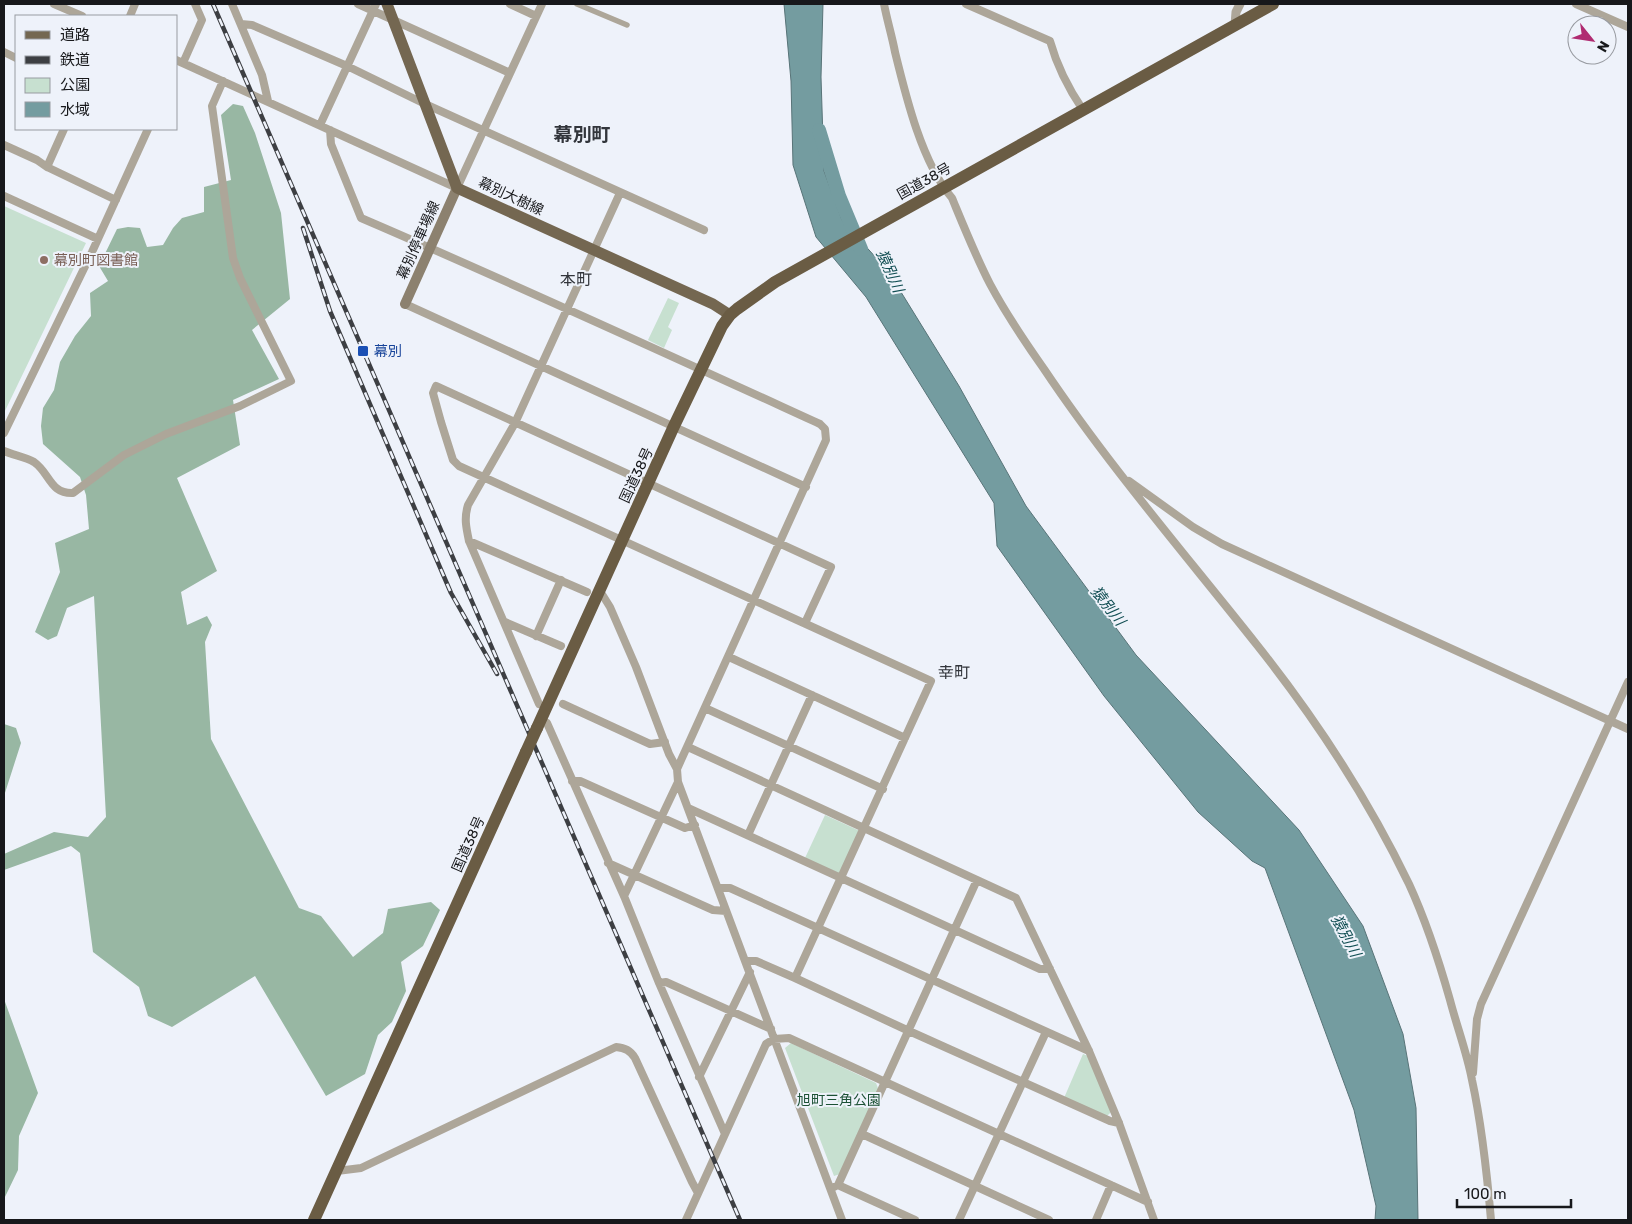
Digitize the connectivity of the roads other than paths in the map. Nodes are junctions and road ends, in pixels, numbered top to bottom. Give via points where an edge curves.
1 (54, 4) edge
2 (195, 4) edge
3 (232, 4) edge
4 (358, 4) edge
5 (387, 4) edge
6 (510, 4) edge
7 (542, 4) edge
8 (577, 4) edge
9 (884, 4) edge
10 (966, 4) edge
11 (1240, 4) edge
12 (1273, 4) edge
13 (1576, 4) edge
14 (374, 7) edge
15 (80, 15) edge
16 (536, 16) junction
17 (394, 20) junction
18 (240, 24) junction
19 (627, 24) dead end
20 (1235, 25) junction
21 (1628, 28) edge
22 (179, 63) edge
23 (347, 66) junction
24 (510, 73) junction
25 (223, 81) junction
26 (268, 101) junction
27 (425, 104) junction
28 (1083, 110) junction
29 (320, 125) junction
30 (484, 129) junction
31 (64, 130) edge
32 (148, 130) edge
33 (330, 130) junction
34 (4, 145) edge
35 (47, 168) junction
36 (457, 188) junction
37 (938, 190) junction
38 (620, 193) junction
39 (4, 196) edge
40 (116, 200) junction
41 (704, 230) dead end
42 (98, 239) junction
43 (430, 248) junction
44 (594, 251) junction
45 (405, 304) joint
46 (568, 309) junction
47 (730, 315) junction
48 (542, 366) junction
49 (701, 370) junction
50 (515, 423) junction
51 (674, 426) junction
52 (4, 433) edge
53 (4, 452) edge
54 (483, 477) junction
55 (1123, 477) junction
56 (648, 484) junction
57 (806, 487) junction
58 (622, 540) junction
59 (469, 541) junction
60 (780, 544) junction
61 (561, 580) junction
62 (593, 591) junction
63 (754, 600) junction
64 (505, 622) junction
65 (805, 623) junction
66 (536, 636) junction
67 (561, 646) dead end
68 (729, 657) junction
69 (1628, 682) edge
70 (812, 695) junction
71 (539, 704) dead end
72 (564, 704) dead end
73 (705, 708) junction
74 (1610, 721) junction
75 (542, 725) junction
76 (1628, 729) edge
77 (905, 738) junction
78 (665, 742) junction
79 (789, 746) junction
80 (688, 748) junction
81 (678, 769) junction
82 (572, 781) junction
83 (678, 782) junction
84 (771, 786) junction
85 (883, 789) junction
86 (688, 808) junction
87 (660, 818) junction
88 (695, 825) junction
89 (864, 828) junction
90 (748, 836) junction
91 (608, 863) junction
92 (634, 874) junction
93 (842, 878) junction
94 (978, 880) junction
95 (718, 888) junction
96 (624, 896) junction
97 (726, 911) junction
98 (819, 928) junction
99 (956, 930) junction
100 (746, 961) junction
101 (1050, 969) junction
102 (750, 972) junction
103 (795, 978) junction
104 (932, 980) junction
105 (659, 983) junction
106 (731, 1012) junction
107 (771, 1029) junction
108 (909, 1031) junction
109 (1046, 1032) junction
110 (774, 1039) junction
111 (1089, 1051) junction
112 (699, 1077) junction
113 (1472, 1078) junction
114 (886, 1082) junction
115 (1023, 1082) junction
116 (1118, 1123) junction
117 (725, 1134) junction
118 (862, 1134) junction
119 (999, 1135) junction
120 (337, 1171) junction
121 (838, 1185) junction
122 (975, 1186) junction
123 (1111, 1186) junction
124 (830, 1189) junction
125 (698, 1193) junction
126 (1148, 1202) junction
127 (314, 1220) edge
128 (686, 1220) edge
129 (842, 1220) edge
130 (914, 1220) edge
131 (959, 1220) edge
132 (1049, 1220) edge
133 (1096, 1220) edge
134 (1154, 1220) edge
135 (1491, 1220) edge

1 - 15 street
2 - 22 street via 202,20
3 - 18 street
4 - 14 street
5 - 17 main road, 幕別大樹線
6 - 16 street
7 - 16 street
8 - 19 street
9 - 37 street via 904,87
10 - 28 street via 1050,41 1067,85
11 - 20 street
12 - 20 highway, 国道38号
13 - 21 street
14 - 17 street
14 - 23 street
16 - 24 street
17 - 24 street
17 - 27 main road, 幕別大樹線
18 - 23 street via 252,25
18 - 26 street via 262,75
20 - 28 highway, 国道38号
22 - 25 street
23 - 27 street
23 - 29 street
24 - 30 street
25 - 26 street
25 - 53 street via 212,106 233,258 291,381 124,455 73,493 59,491 35,463
26 - 29 street
27 - 30 street
27 - 36 main road, 幕別大樹線
28 - 37 highway, 国道38号
29 - 33 street
30 - 36 street
30 - 38 street
31 - 35 street
32 - 40 street
33 - 36 street
33 - 43 street via 330,144 361,218
34 - 35 street
35 - 40 street
36 - 43 main road, 幕別停車場線
36 - 44 main road, 幕別大樹線
37 - 47 highway, 国道38号 via 775,282
37 - 55 street via 952,198 990,285 1028,346 1071,410
38 - 41 street
38 - 44 street
39 - 42 street
40 - 42 street
42 - 52 street
43 - 45 main road, 幕別停車場線
43 - 46 street
44 - 46 street
44 - 47 main road, 幕別大樹線 via 713,304
45 - 48 street
46 - 48 street
46 - 49 street
47 - 49 highway, 国道38号
48 - 50 street
48 - 51 street
49 - 51 highway, 国道38号
49 - 57 street via 825,429 826,440
50 - 54 street
50 - 54 street via 436,386 433,393 453,460
50 - 56 street
51 - 56 highway, 国道38号
51 - 57 street
54 - 58 street
54 - 59 street via 465,515
55 - 74 street via 1222,544
55 - 113 street via 1262,652 1353,783 1392,852 1426,924
56 - 58 highway, 国道38号
56 - 60 street
57 - 60 street
58 - 62 highway, 国道38号
58 - 63 street
59 - 61 street
59 - 64 street
60 - 63 street
60 - 65 street via 831,567
61 - 62 street
61 - 66 street
62 - 75 highway, 国道38号
62 - 78 street via 610,607
63 - 65 street
63 - 68 street
64 - 66 street
64 - 71 street
65 - 77 street via 931,681
66 - 67 street
68 - 70 street
68 - 73 street
69 - 74 street
70 - 77 street
70 - 79 street
72 - 78 street via 650,744
73 - 79 street
73 - 80 street
74 - 76 street
74 - 113 street via 1480,1004
75 - 82 street
75 - 120 highway, 国道38号, bridge via 526,752
77 - 85 street
78 - 81 street
79 - 84 street
79 - 85 street
80 - 81 street
80 - 84 street
81 - 83 street
82 - 87 street via 580,781
82 - 91 street
83 - 86 street
83 - 87 street
84 - 89 street
84 - 90 street
85 - 89 street
86 - 88 street
86 - 90 street
87 - 88 street via 685,828
87 - 92 street
88 - 95 street
89 - 93 street
89 - 94 street
90 - 93 street
91 - 92 street
91 - 96 street
92 - 96 street
92 - 97 street via 713,910
93 - 98 street
93 - 99 street
94 - 99 street
94 - 101 street via 1016,898
95 - 97 street
95 - 98 street via 730,888
96 - 105 street
97 - 100 street
98 - 103 street
98 - 104 street
99 - 101 street via 1040,969
99 - 104 street
100 - 102 street
100 - 103 street via 756,961
101 - 111 street
102 - 106 street
102 - 107 street
103 - 108 street
104 - 108 street
104 - 109 street
105 - 106 street via 666,982
105 - 112 street
106 - 107 street
106 - 112 street
107 - 110 street
108 - 114 street
108 - 115 street
109 - 111 street
109 - 115 street
110 - 114 street via 789,1038
110 - 117 street via 766,1044
110 - 124 street
111 - 116 street
112 - 117 street
113 - 135 street via 1482,1133
114 - 118 street
114 - 119 street
115 - 116 street
115 - 119 street
116 - 126 street
117 - 125 street
118 - 121 street
118 - 122 street
119 - 122 street
119 - 123 street
120 - 125 street via 361,1168 616,1047 631,1051 636,1058
120 - 127 highway, 国道38号
121 - 124 street
121 - 130 street
122 - 131 street
122 - 132 street
123 - 126 street
123 - 133 street
124 - 129 street
125 - 128 street
126 - 134 street

